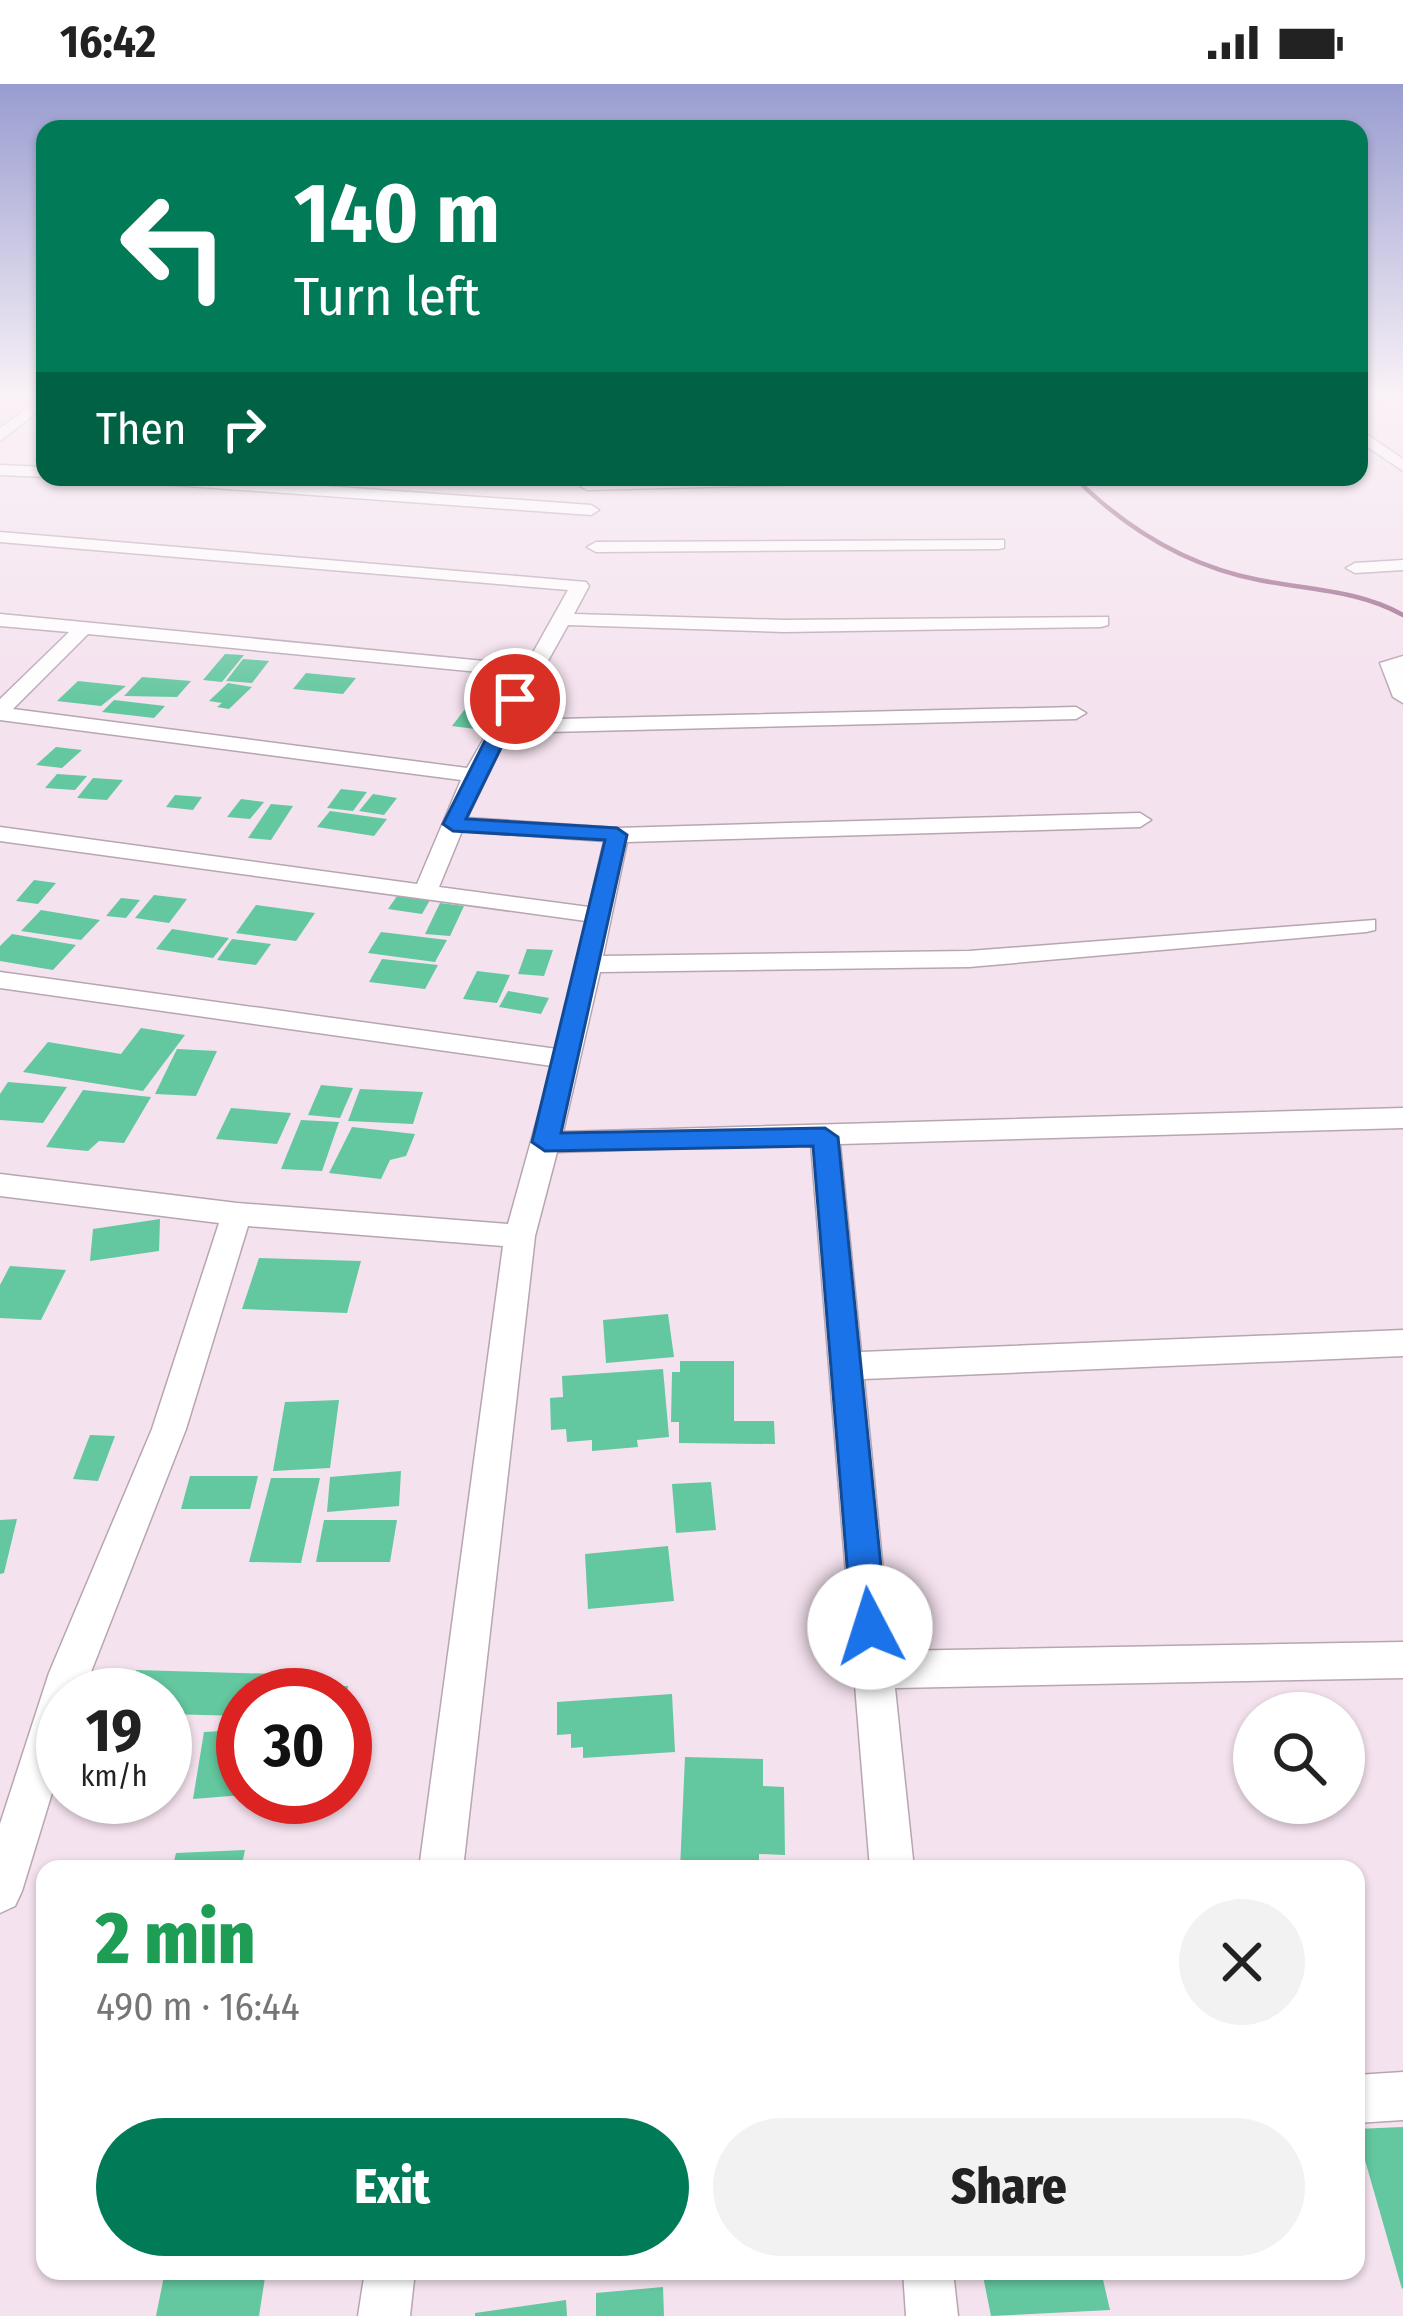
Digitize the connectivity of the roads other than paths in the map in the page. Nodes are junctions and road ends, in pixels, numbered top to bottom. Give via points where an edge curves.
1 (426, 498) edge
2 (590, 498) edge
3 (592, 510) junction
4 (9, 538) edge
5 (998, 544) dead end
6 (596, 548) junction
7 (0, 554) edge
8 (1403, 565) edge
9 (1355, 568) dead end
10 (581, 589) junction
11 (563, 619) junction
12 (0, 620) edge
13 (1102, 621) dead end
14 (81, 631) junction
15 (1403, 662) edge
16 (530, 671) junction
17 (1403, 697) edge
18 (0, 712) edge
19 (1076, 713) dead end
20 (501, 727) junction
21 (474, 775) junction
22 (1140, 820) dead end
23 (453, 824) junction
24 (0, 834) edge
25 (617, 835) junction
26 (424, 895) junction
27 (602, 916) junction
28 (1366, 926) dead end
29 (590, 964) junction
30 (0, 980) edge
31 (568, 1059) junction
32 (1403, 1118) edge
33 (825, 1137) junction
34 (545, 1142) junction
35 (0, 1185) edge
36 (237, 1214) junction
37 (520, 1236) junction
38 (1403, 1343) edge
39 (846, 1366) junction
40 (1403, 1660) edge
41 (874, 1670) junction
42 (442, 1860) edge
43 (891, 1860) edge
44 (0, 1891) edge
45 (1403, 2096) edge
46 (1365, 2098) edge
47 (389, 2280) edge
48 (929, 2280) edge
49 (384, 2316) edge
50 (932, 2316) edge

1 - 3 street
2 - 3 street
3 - 6 street
4 - 7 street
4 - 10 street
5 - 6 street
6 - 10 street
8 - 9 street
10 - 11 street
11 - 13 street via 784,626
11 - 16 street
12 - 14 street
14 - 16 street
14 - 18 street
15 - 17 street via 1390,663
16 - 20 street
18 - 21 street
19 - 20 street
20 - 21 street
21 - 23 street
22 - 25 street
23 - 25 street
23 - 26 street
24 - 26 street
25 - 27 street
26 - 27 street
27 - 29 street
28 - 29 street via 969,959
29 - 31 street
30 - 31 street
31 - 34 street
32 - 33 street
33 - 34 street
33 - 39 street
34 - 37 street
35 - 36 street
36 - 37 street
36 - 44 street via 169,1429 69,1672
37 - 42 street
38 - 39 street
39 - 41 street
40 - 41 street
41 - 43 street
45 - 46 street
47 - 49 street
48 - 50 street

